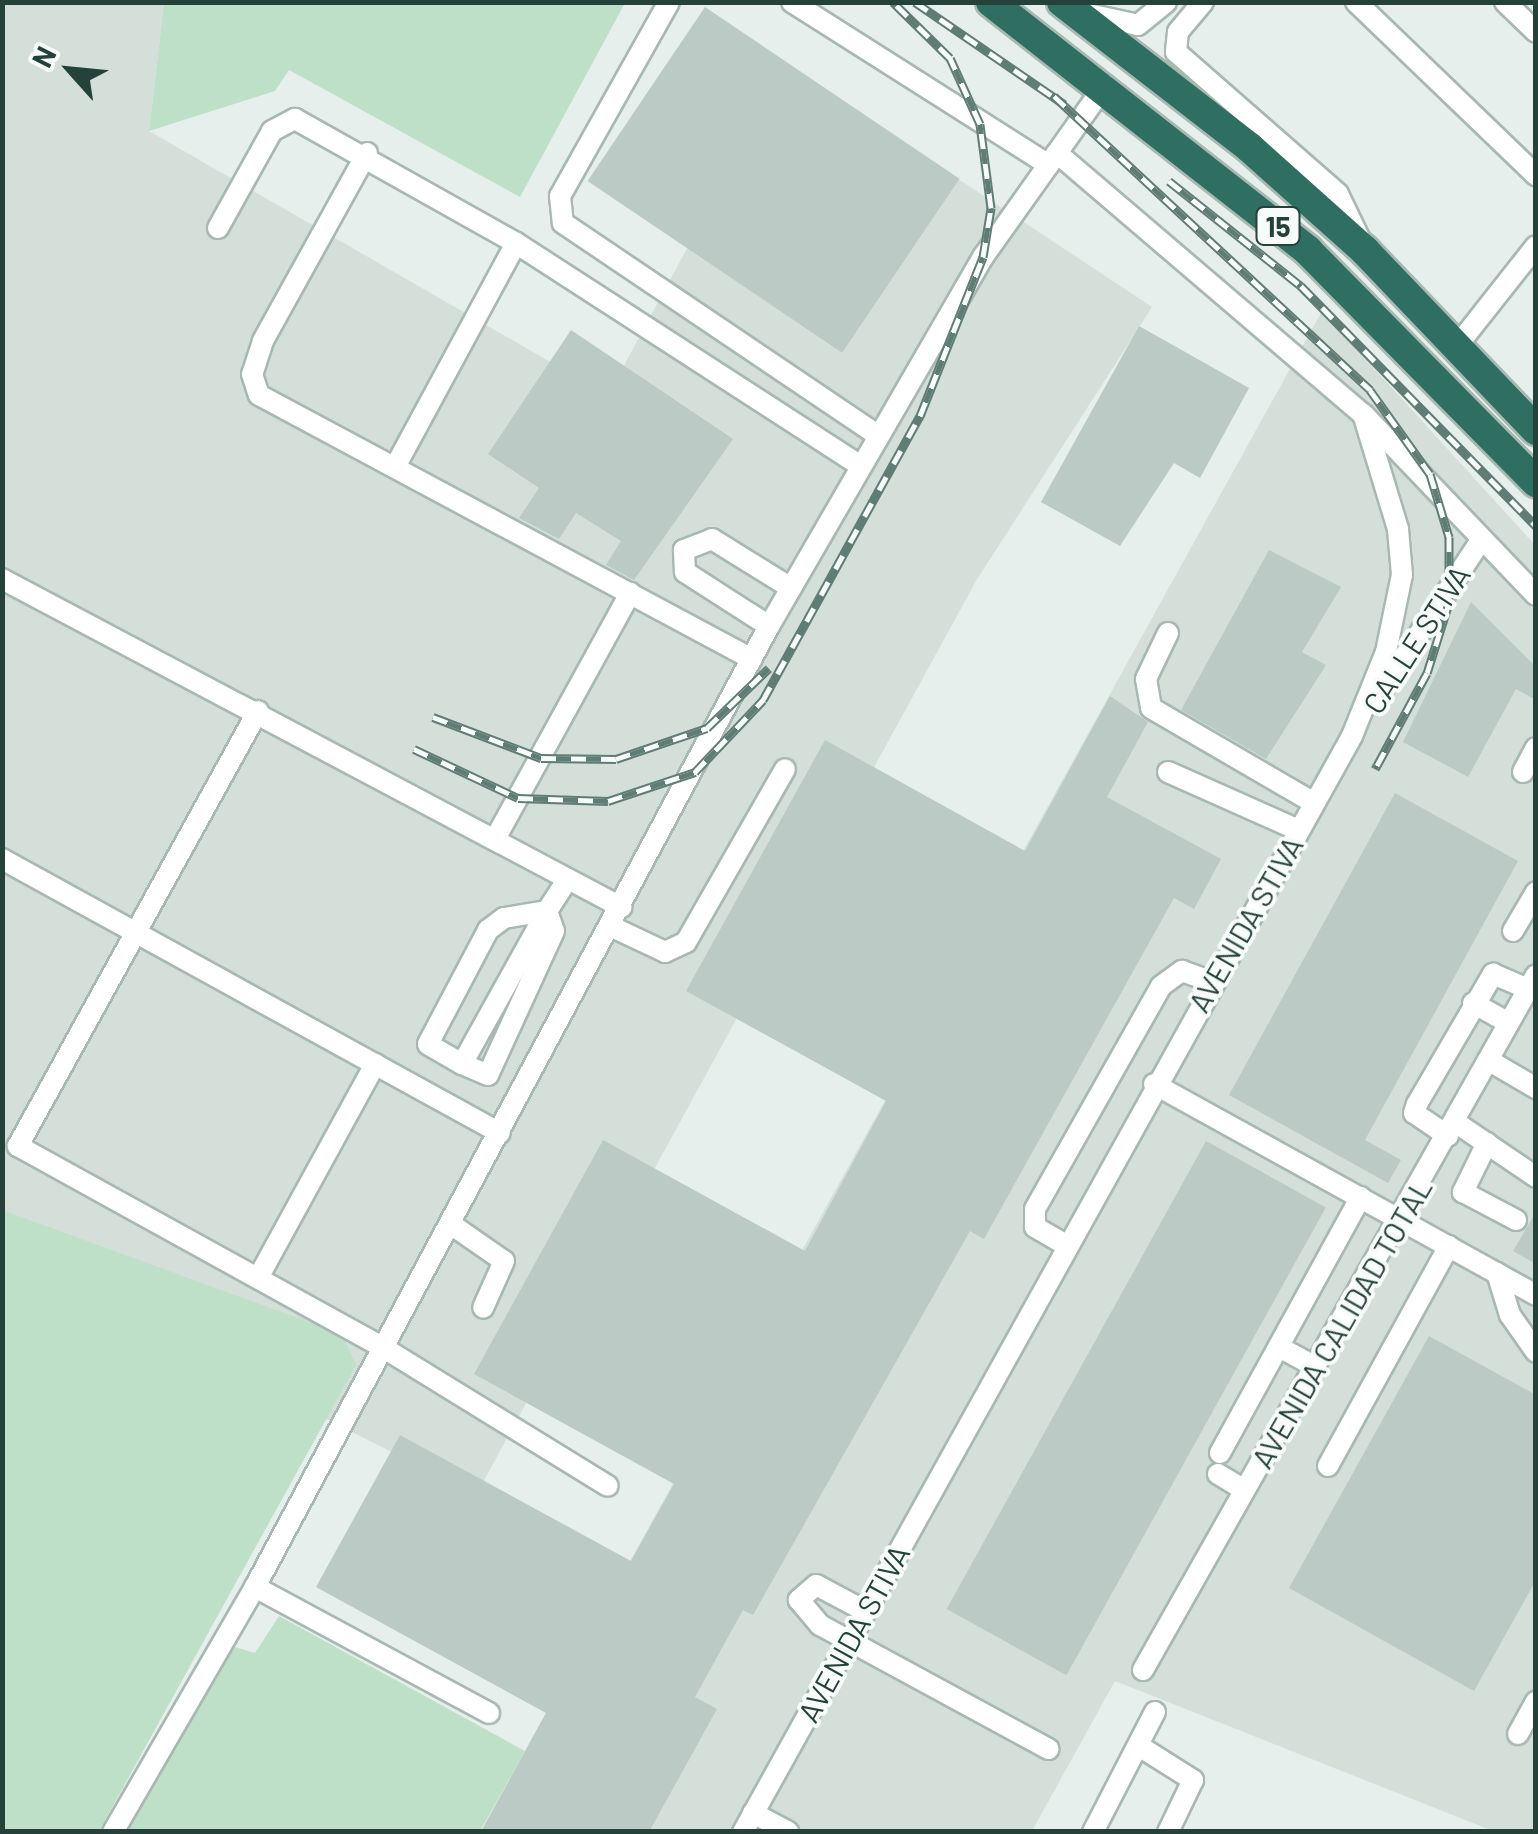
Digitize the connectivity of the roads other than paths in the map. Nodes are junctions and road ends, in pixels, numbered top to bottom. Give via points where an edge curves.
1 (670, 2) edge
2 (792, 2) edge
3 (991, 2) edge
4 (1166, 2) edge
5 (1203, 2) edge
6 (1356, 2) edge
7 (1505, 2) edge
8 (1069, 7) edge
9 (1536, 32) edge
10 (1105, 85) junction
11 (367, 153) junction
12 (1053, 159) junction
13 (1536, 175) edge
14 (218, 228) dead end
15 (516, 243) junction
16 (1536, 246) edge
17 (1366, 251) junction
18 (1458, 346) junction
19 (1363, 414) junction
20 (1536, 430) edge
21 (878, 435) junction
22 (860, 465) junction
23 (395, 467) junction
24 (1536, 482) edge
25 (1480, 542) junction
26 (2, 578) edge
27 (790, 588) junction
28 (630, 593) junction
29 (1536, 595) edge
30 (769, 626) junction
31 (1168, 633) dead end
32 (752, 659) junction
33 (258, 712) junction
34 (1352, 736) junction
35 (1536, 748) edge
36 (785, 769) dead end
37 (1168, 772) dead end
38 (1523, 772) dead end
39 (1314, 803) junction
40 (1298, 830) junction
41 (495, 839) junction
42 (2, 859) edge
43 (568, 879) junction
44 (1536, 892) edge
45 (621, 907) junction
46 (548, 911) junction
47 (610, 926) junction
48 (1513, 931) dead end
49 (135, 933) junction
50 (1212, 982) junction
51 (1532, 982) edge
52 (1473, 1004) junction
53 (1509, 1023) junction
54 (1488, 1060) junction
55 (375, 1064) junction
56 (1154, 1084) junction
57 (1536, 1088) edge
58 (1451, 1129) junction
59 (500, 1134) junction
60 (10, 1142) edge
61 (1487, 1143) junction
62 (1536, 1178) edge
63 (1361, 1197) junction
64 (1401, 1218) junction
65 (1516, 1220) dead end
66 (452, 1225) junction
67 (1066, 1245) junction
68 (1448, 1246) junction
69 (1497, 1273) junction
70 (258, 1278) junction
71 (1536, 1295) edge
72 (483, 1308) dead end
73 (1279, 1347) junction
74 (387, 1350) junction
75 (1536, 1352) edge
76 (1316, 1367) junction
77 (1328, 1466) dead end
78 (608, 1486) dead end
79 (1246, 1490) junction
80 (254, 1587) junction
81 (865, 1612) junction
82 (848, 1642) junction
83 (1143, 1670) dead end
84 (1536, 1702) edge
85 (1155, 1712) dead end
86 (489, 1714) dead end
87 (1518, 1734) dead end
88 (1139, 1746) junction
89 (1048, 1749) dead end
90 (748, 1822) edge
91 (113, 1832) edge
92 (788, 1832) edge
93 (1093, 1832) edge
94 (1168, 1832) edge

1 - 21 street via 560,196 563,223
2 - 12 street
3 - 10 highway, 15
4 - 8 street via 1138,25
5 - 17 street via 1178,32 1176,52 1338,194
6 - 13 street
7 - 9 street
8 - 17 highway, 15
10 - 12 street
10 - 24 highway, 15 via 1308,252
11 - 14 street via 296,119 278,123
11 - 15 street
11 - 23 street via 252,374 268,403
12 - 19 street
12 - 21 street
15 - 22 street
15 - 23 street
16 - 18 street
17 - 18 highway, 15
18 - 20 highway, 15
19 - 25 street
19 - 34 street, AVENIDA STIVA via 1398,529 1402,575 1386,652
21 - 22 street
22 - 27 street
23 - 28 street
25 - 29 street
25 - 34 street, CALLE STIVA
26 - 33 street
27 - 30 street
27 - 30 street via 712,539 684,550 685,572
28 - 32 street
28 - 41 street
30 - 32 street
31 - 39 street via 1146,679 1151,708
32 - 45 street
33 - 41 street
33 - 49 street
34 - 39 street, AVENIDA STIVA
35 - 38 street
36 - 47 street via 686,942 665,952
37 - 40 street
39 - 40 street, AVENIDA STIVA
40 - 50 street, AVENIDA STIVA
41 - 43 street
42 - 49 street
43 - 45 street
43 - 46 street
44 - 48 street
45 - 47 street
46 - 46 street via 504,918 488,930 428,1044 462,1064
47 - 59 street
49 - 55 street
49 - 60 street
50 - 56 street, AVENIDA STIVA
50 - 67 street via 1182,970 1161,986 1035,1209 1035,1226
51 - 52 street via 1497,972
51 - 53 street, AVENIDA CALIDAD TOTAL
52 - 53 street
52 - 58 street via 1414,1114
53 - 54 street, AVENIDA CALIDAD TOTAL
54 - 57 street
54 - 58 street, AVENIDA CALIDAD TOTAL
55 - 59 street
55 - 70 street
56 - 63 street
56 - 67 street, AVENIDA STIVA
58 - 61 street
58 - 64 street, AVENIDA CALIDAD TOTAL
59 - 66 street
60 - 70 street
61 - 62 street
61 - 65 street via 1463,1192
63 - 64 street
63 - 73 street
64 - 68 street
64 - 76 street, AVENIDA CALIDAD TOTAL
66 - 72 street via 504,1261
66 - 74 street
67 - 81 street, AVENIDA STIVA
68 - 69 street
68 - 77 street
69 - 71 street
69 - 75 street via 1510,1315
70 - 74 street
73 - 76 street
73 - 79 street via 1219,1463
74 - 78 street
74 - 80 street
76 - 79 street, AVENIDA CALIDAD TOTAL
79 - 83 street, AVENIDA CALIDAD TOTAL
80 - 86 street
80 - 91 street
81 - 82 street, AVENIDA STIVA
81 - 82 street via 816,1585 800,1600 804,1615
82 - 89 street
82 - 90 street, AVENIDA STIVA
84 - 87 street
85 - 88 street
88 - 93 street
88 - 94 street via 1188,1774 1191,1791
90 - 92 street

